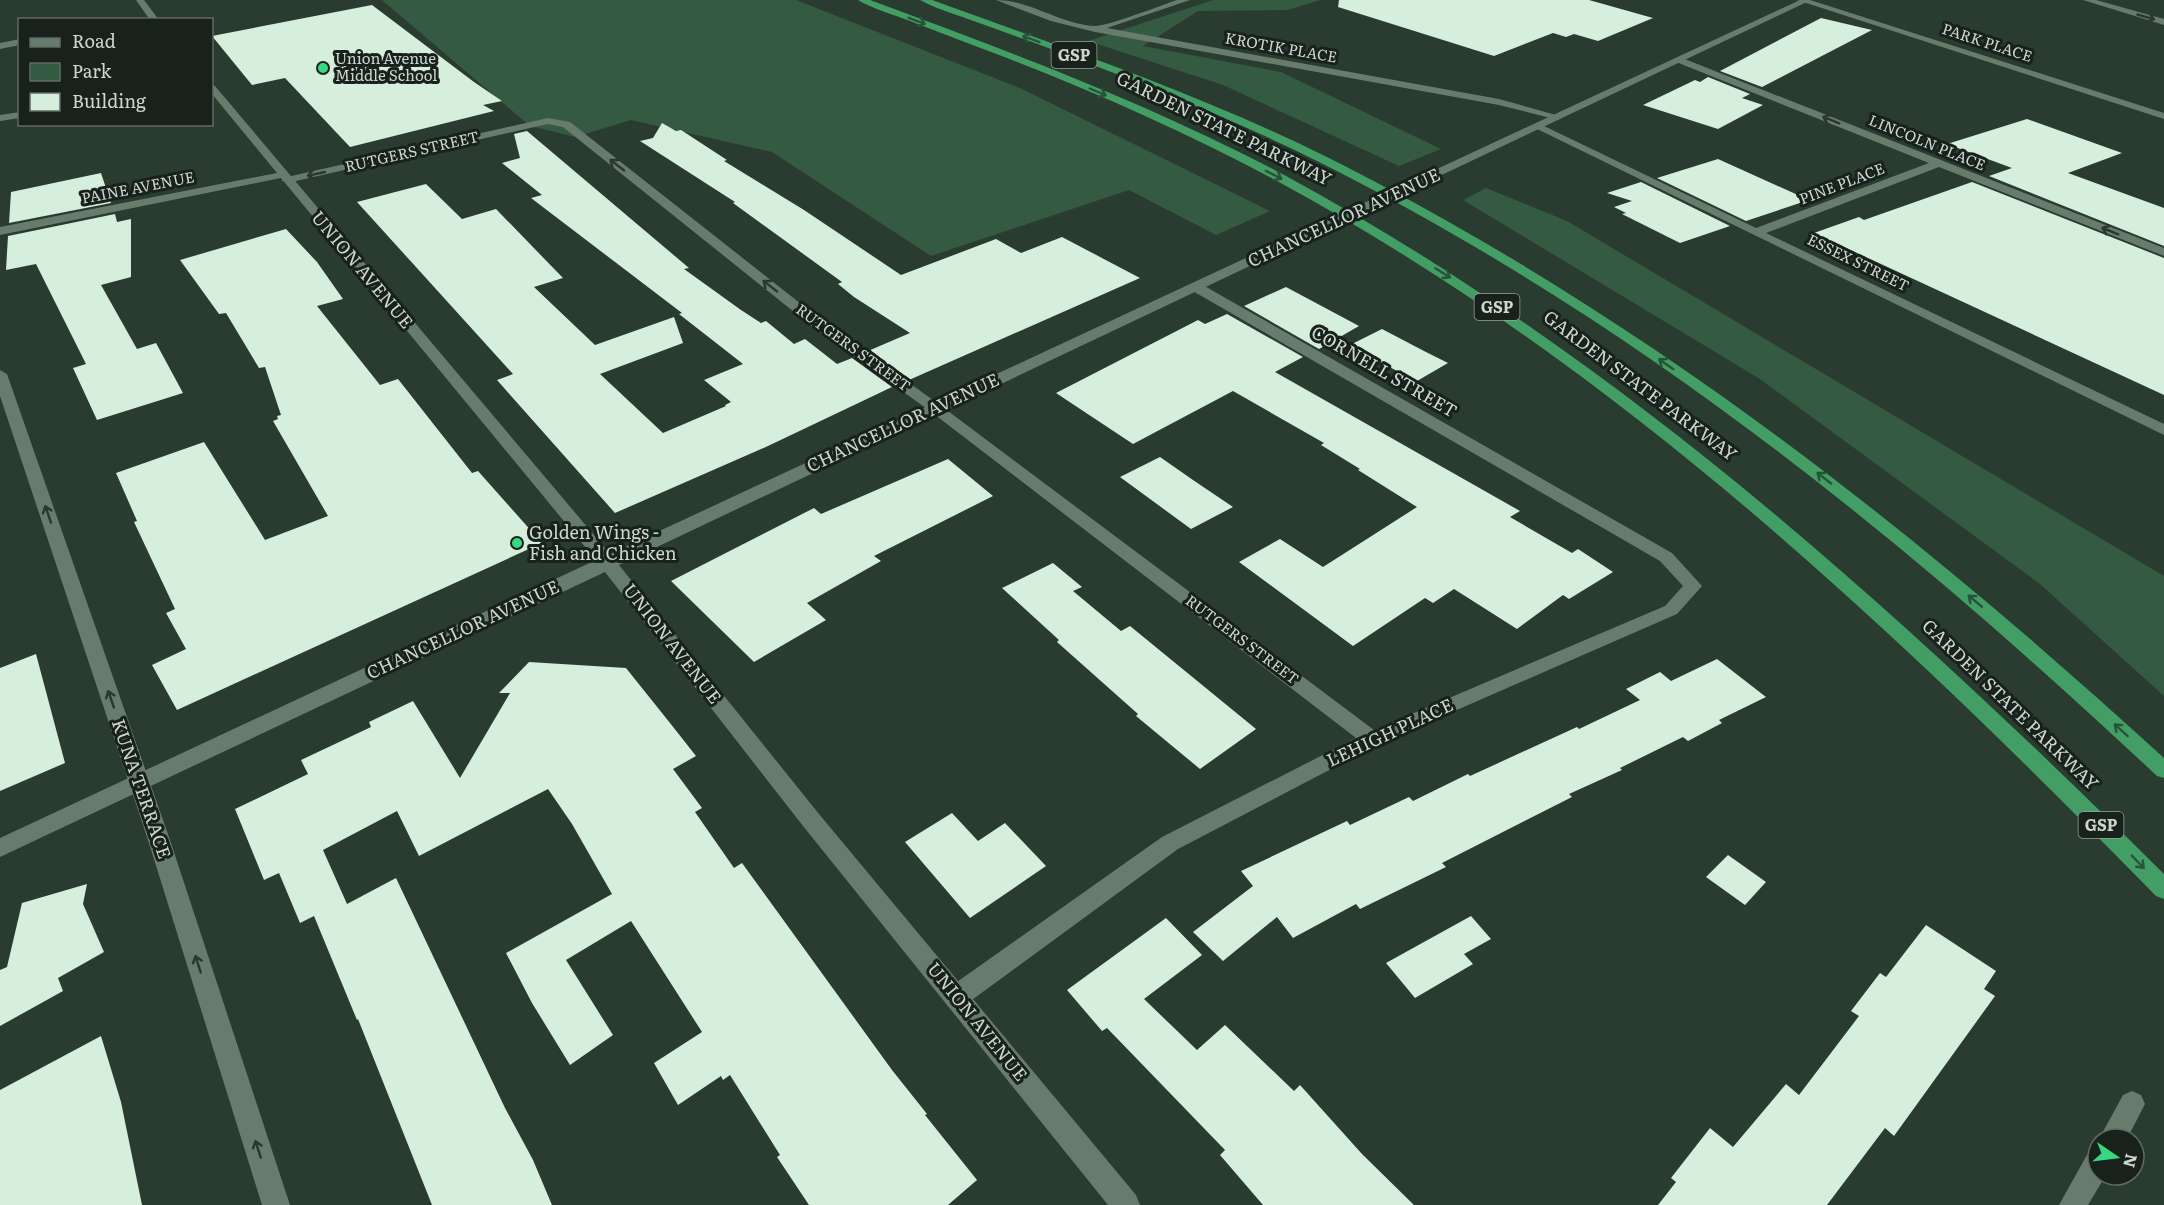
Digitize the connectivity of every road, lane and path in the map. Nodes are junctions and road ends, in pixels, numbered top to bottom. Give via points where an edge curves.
1 (140, 0) edge
2 (862, 0) edge
3 (924, 0) edge
4 (1000, 0) edge
5 (1186, 0) edge
6 (1804, 0) edge
7 (2087, 0) edge
8 (154, 18) edge
9 (2164, 22) edge
10 (1095, 29) junction
11 (18, 42) edge
12 (0, 46) edge
13 (1679, 60) junction
14 (213, 89) edge
15 (18, 115) edge
16 (2164, 116) edge
17 (1558, 117) junction
18 (0, 118) edge
19 (1538, 127) junction
20 (1939, 163) junction
21 (285, 178) junction
22 (0, 231) edge
23 (1756, 232) junction
24 (2164, 252) edge
25 (1196, 287) junction
26 (0, 374) edge
27 (935, 408) junction
28 (2164, 430) edge
29 (1553, 491) joint
30 (607, 562) junction
31 (1372, 739) junction
32 (2164, 770) edge
33 (139, 782) junction
34 (0, 848) edge
35 (2164, 889) edge
36 (956, 997) junction
37 (2132, 1104) dead end
38 (2119, 1127) edge
39 (2086, 1183) edge
40 (276, 1205) edge
41 (1126, 1205) edge
42 (2073, 1205) edge

1 - 8 street
2 -> 35 highway, GARDEN STATE PARKWAY / GSP via 1073,82 1232,153 1344,213 1488,301 1619,395 1826,564 1973,699
32 -> 3 highway, GARDEN STATE PARKWAY / GSP via 2017,637 1817,472 1650,353 1509,261 1381,189 1223,113
4 - 10 street, KROTIK PLACE via 1054,20
5 - 10 street
6 - 13 street, CHANCELLOR AVENUE
6 - 16 street, PARK PLACE
7 -> 9 street
10 - 17 street, KROTIK PLACE via 1499,102
11 - 12 street
13 - 17 street, CHANCELLOR AVENUE
20 -> 13 street, LINCOLN PLACE
14 - 21 street, UNION AVENUE
15 - 18 street
17 - 19 street, CHANCELLOR AVENUE
19 - 23 street, ESSEX STREET
19 - 25 street, CHANCELLOR AVENUE
20 - 23 street, PINE PLACE
24 -> 20 street, LINCOLN PLACE
21 - 22 street, PAINE AVENUE
27 -> 21 street, RUTGERS STREET via 819,325 566,124 548,121
21 - 30 street, UNION AVENUE
23 - 28 street, ESSEX STREET
25 - 27 street, CHANCELLOR AVENUE
25 - 29 street, CORNELL STREET
33 -> 26 street, KUNA TERRACE
27 - 30 street, CHANCELLOR AVENUE
27 - 31 street, RUTGERS STREET
29 - 31 street, LEHIGH PLACE via 1666,557 1693,586 1671,610
30 - 33 street, CHANCELLOR AVENUE
30 - 36 street, UNION AVENUE
31 - 36 street, LEHIGH PLACE via 1170,843
33 - 34 street, CHANCELLOR AVENUE
40 -> 33 street, KUNA TERRACE
36 - 41 street, UNION AVENUE
37 - 38 street
39 - 42 street

